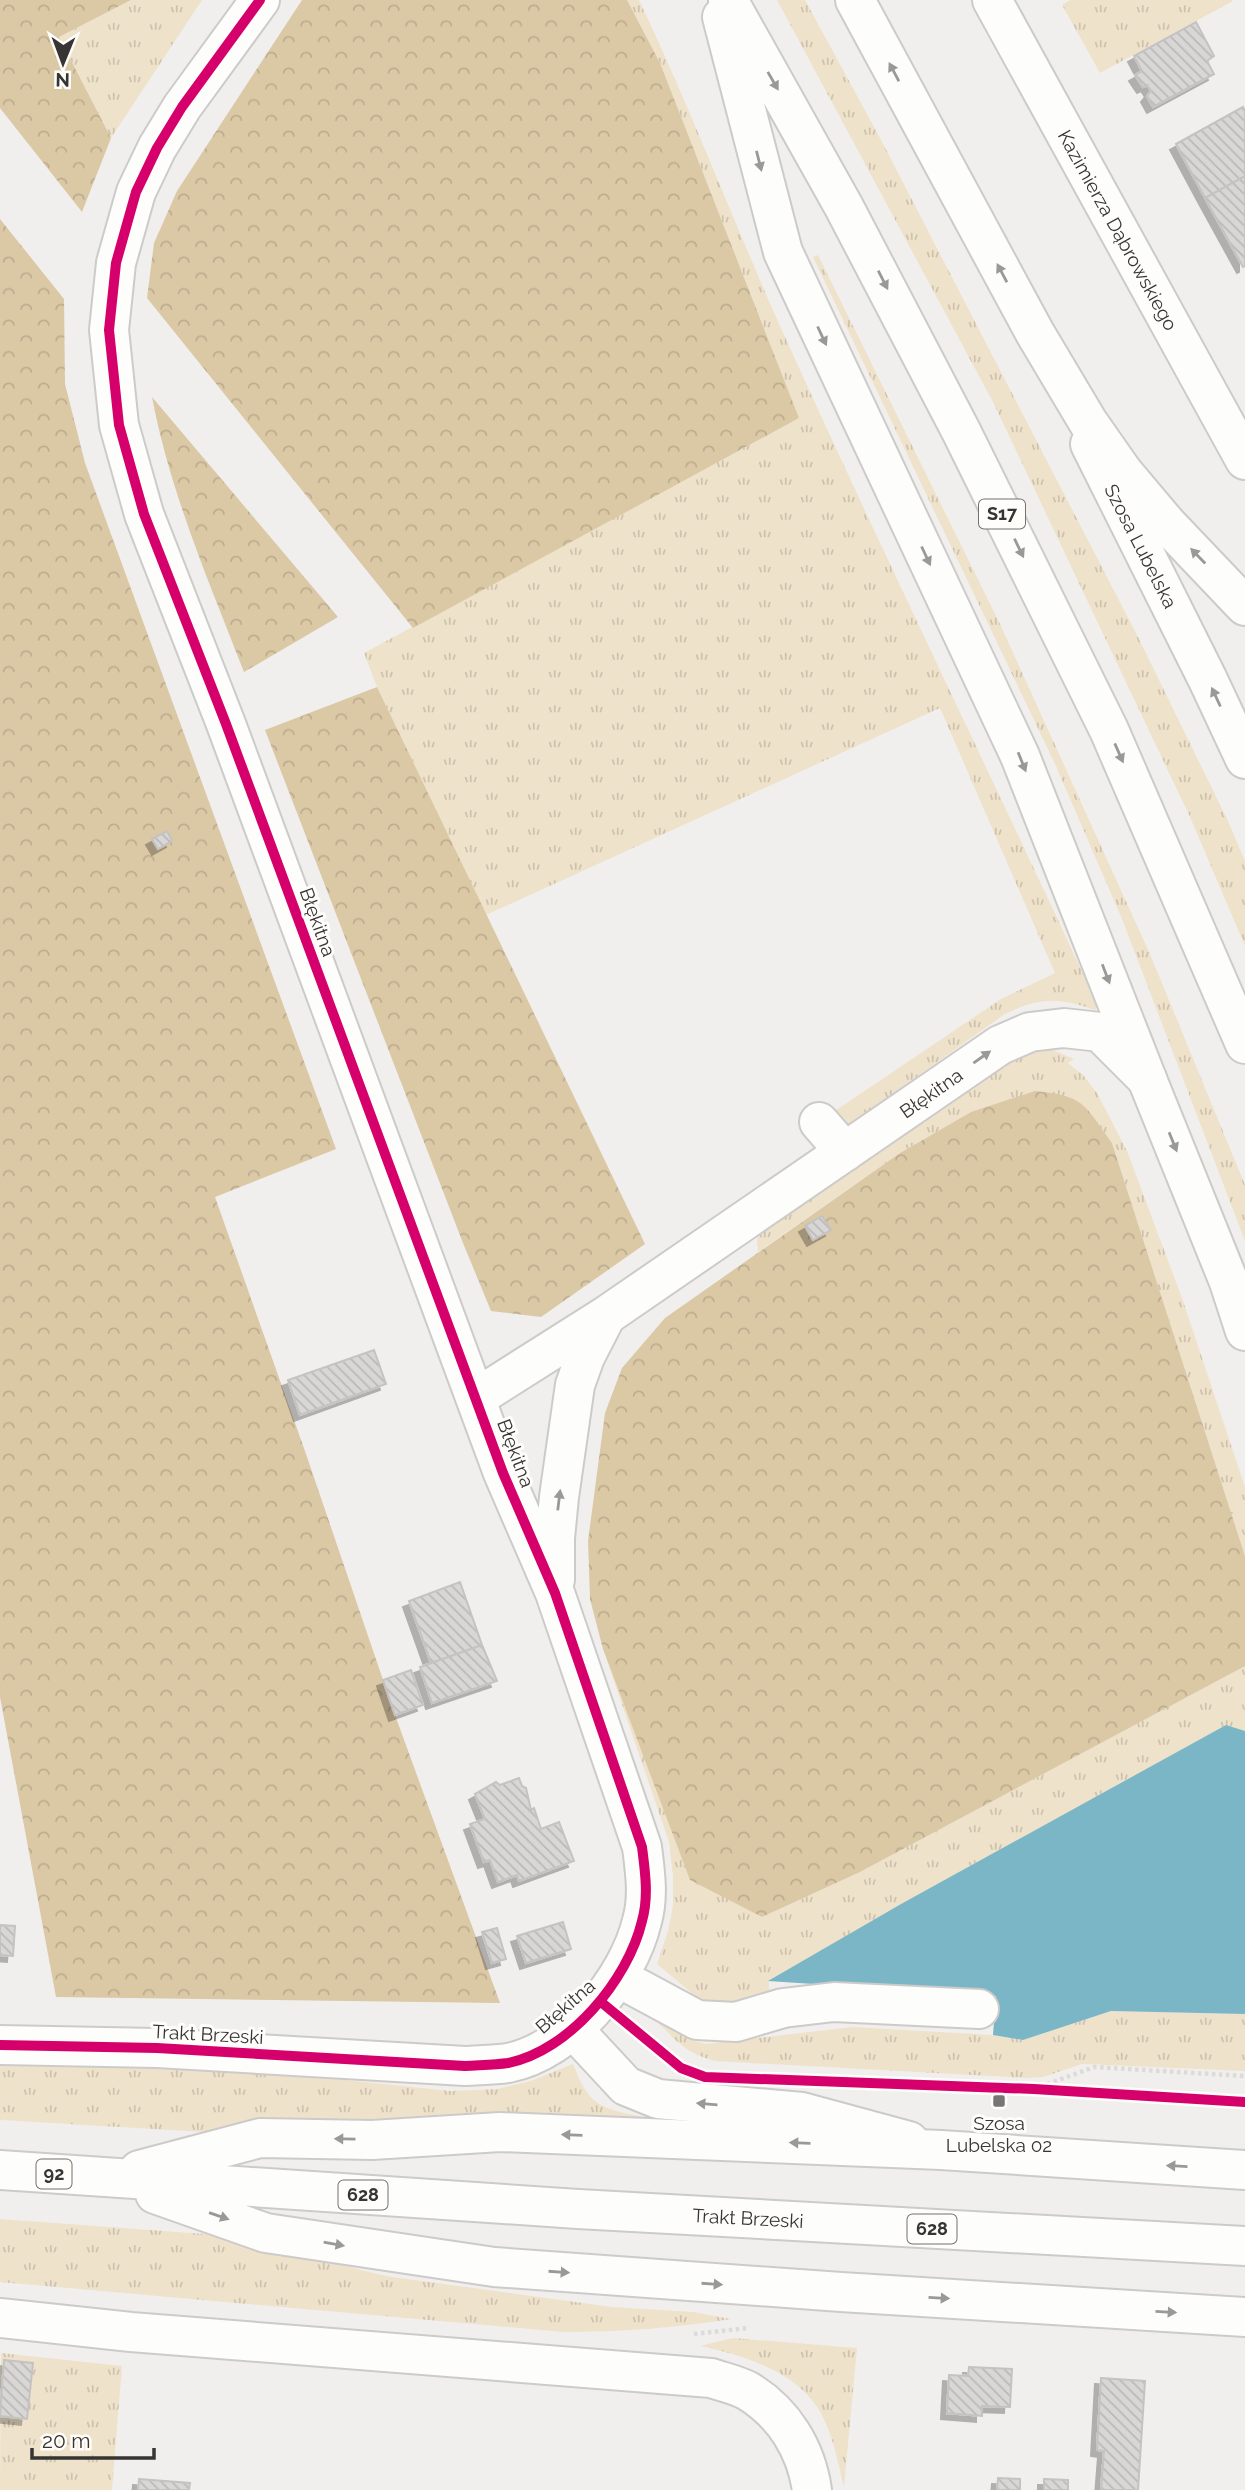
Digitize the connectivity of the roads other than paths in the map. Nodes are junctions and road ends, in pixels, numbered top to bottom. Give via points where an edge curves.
1 (260, 0) edge
2 (718, 0) edge
3 (727, 0) edge
4 (855, 0) edge
5 (992, 0) edge
6 (1035, 333) junction
7 (1245, 460) edge
8 (1245, 606) edge
9 (1245, 759) edge
10 (1245, 1044) edge
11 (1147, 1079) junction
12 (819, 1122) dead end
13 (845, 1152) junction
14 (607, 1315) junction
15 (1245, 1331) edge
16 (476, 1398) junction
17 (555, 1592) junction
18 (619, 1978) junction
19 (979, 2009) dead end
20 (572, 2028) junction
21 (0, 2045) edge
22 (415, 2064) joint
23 (941, 2150) junction
24 (0, 2170) edge
25 (1245, 2170) edge
26 (109, 2178) junction
27 (1245, 2246) edge
28 (1245, 2317) edge
29 (0, 2318) edge
30 (812, 2490) edge

1 - 16 main road, Błękitna via 183,107 135,192 116,263 109,330 119,425 144,514
2 -> 11 main road via 783,252 1020,756
3 -> 10 main road, S17 via 845,206 961,431 1115,743
6 -> 4 main road, Szosa Lubelska
5 - 7 main road, Kazimierza Dąbrowskiego
8 -> 6 main road, Szosa Lubelska via 1123,472
9 -> 6 main road, Szosa Lubelska
13 -> 11 main road, Błękitna via 1000,1045 1030,1032 1064,1027 1100,1032
11 -> 15 main road
12 - 13 main road
13 - 14 main road, Błękitna
14 - 16 main road, Błękitna
17 -> 14 main road via 558,1511 575,1385
16 - 17 main road, Błękitna via 503,1474
17 - 18 main road, Błękitna via 642,1847 646,1877 643,1921
18 - 19 main road via 697,2020 736,2022 783,2008 834,2002
18 - 20 main road, Błękitna
20 - 22 main road, Błękitna via 542,2049 509,2063
23 -> 20 main road via 802,2112 658,2099 626,2086
21 - 22 main road, Trakt Brzeski via 157,2048
25 -> 23 main road
23 -> 26 main road via 500,2132 372,2140 260,2138
24 - 26 main road, Trakt Brzeski / 92
26 - 27 main road, Trakt Brzeski / 628
26 -> 28 main road via 266,2233 494,2267
29 - 30 main road via 711,2378 747,2391 778,2415 800,2447

